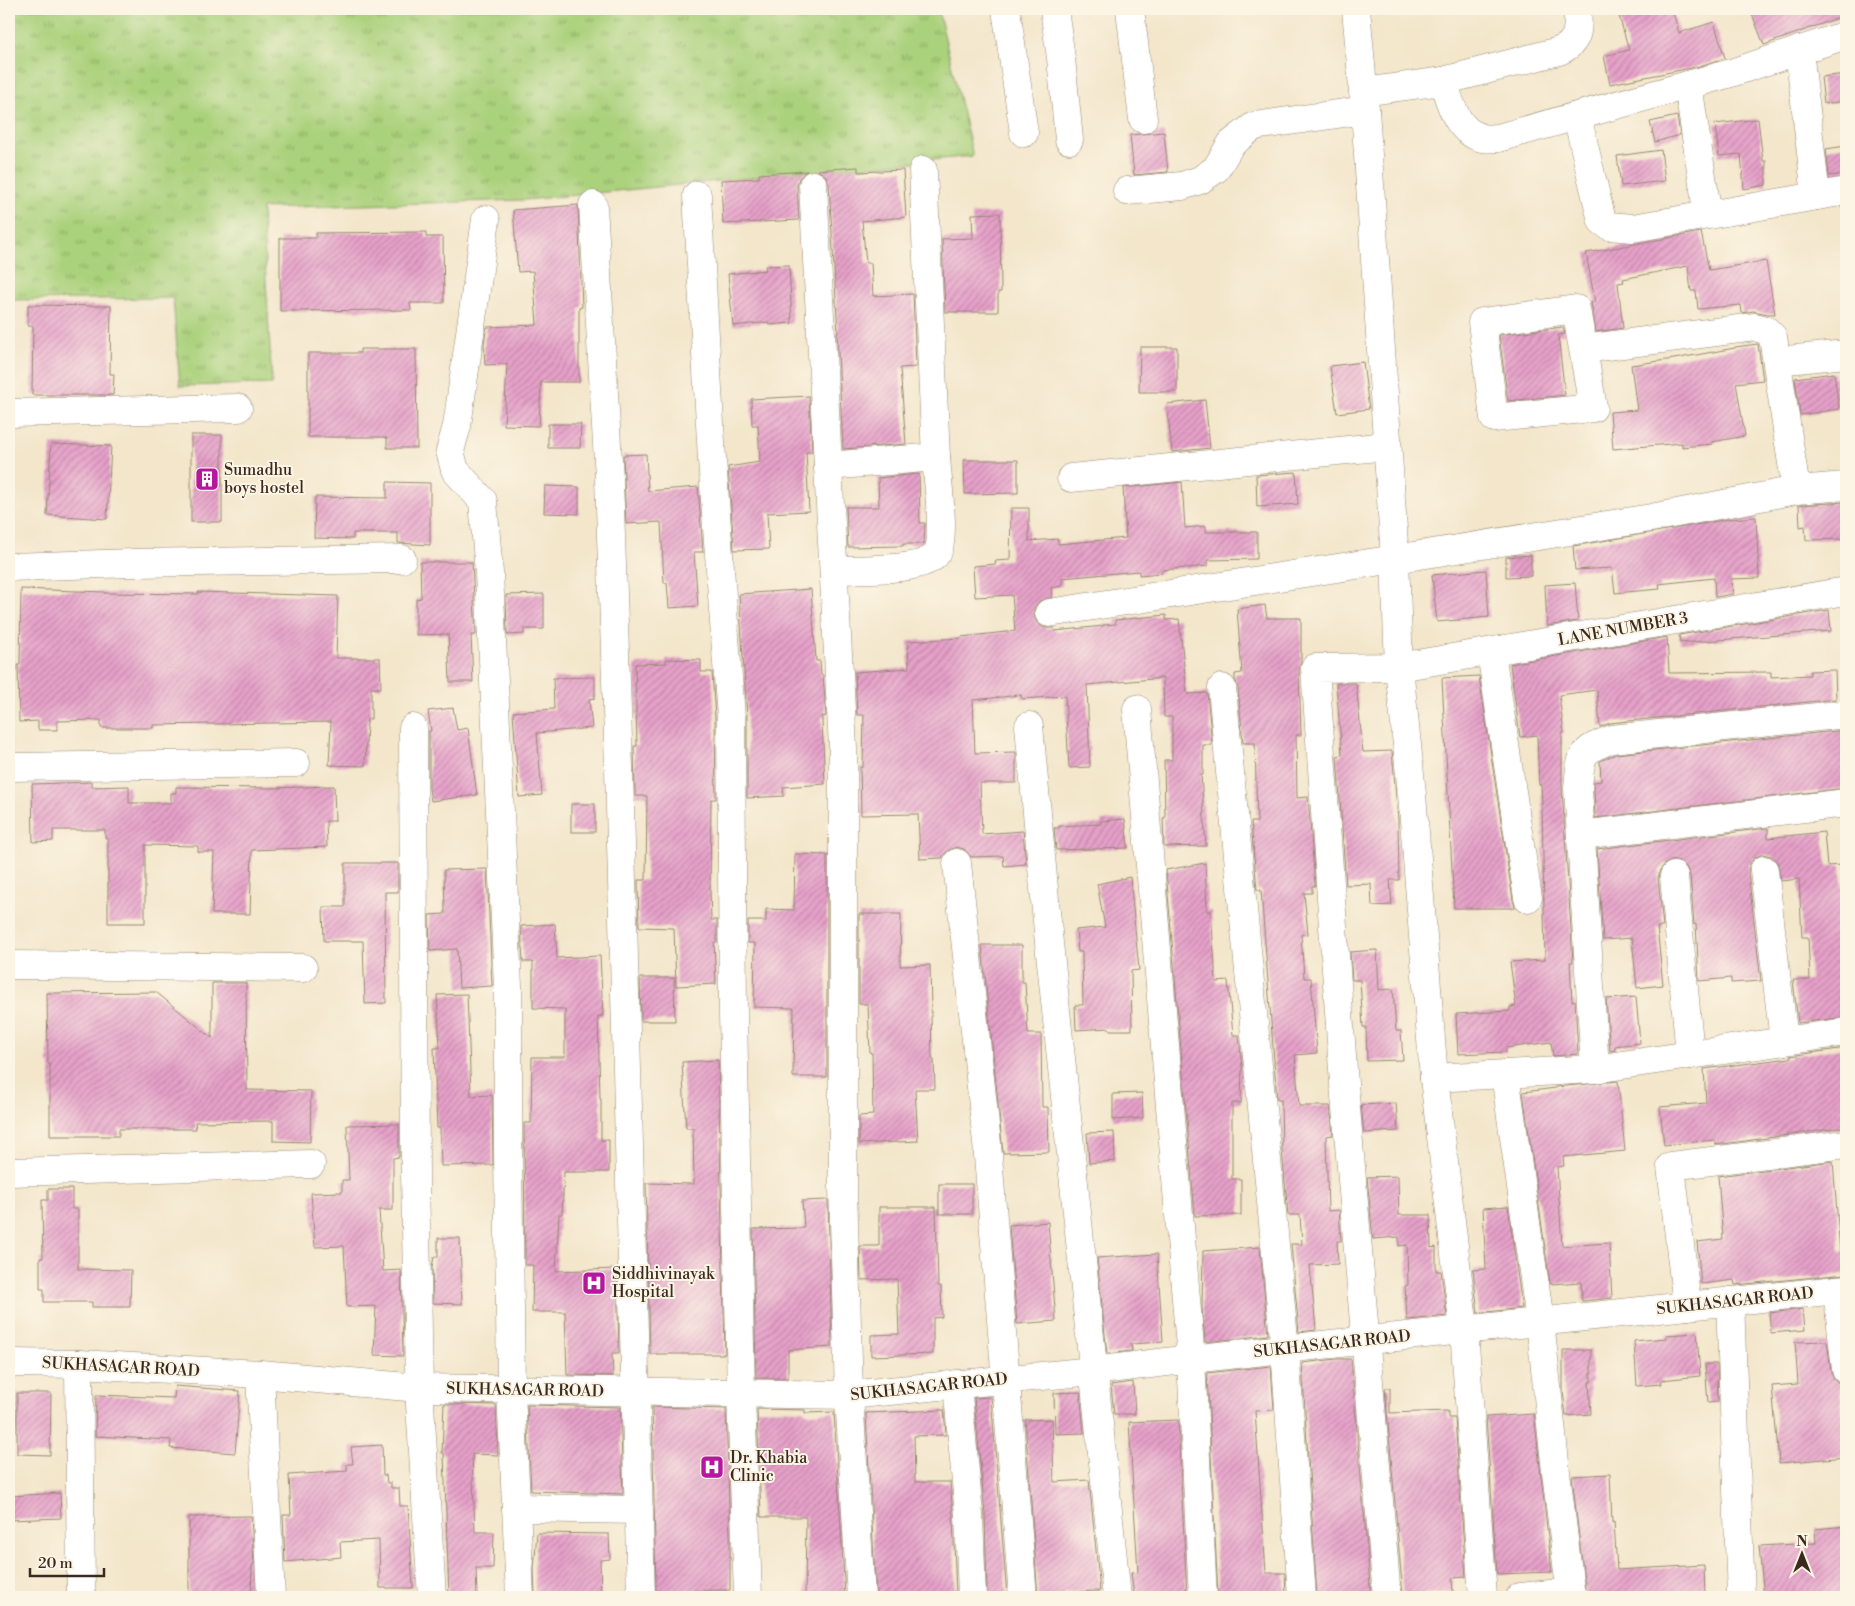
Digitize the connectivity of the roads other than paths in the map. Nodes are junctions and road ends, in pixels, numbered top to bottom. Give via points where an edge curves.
1 (1006, 9) edge
2 (1054, 9) edge
3 (1130, 9) edge
4 (1356, 9) edge
5 (1577, 9) edge
6 (1846, 35) edge
7 (1799, 50) junction
8 (1443, 81) junction
9 (1688, 85) junction
10 (1364, 101) junction
11 (1577, 116) junction
12 (1143, 119) dead end
13 (1024, 133) dead end
14 (1069, 140) dead end
15 (923, 170) dead end
16 (813, 185) dead end
17 (1127, 191) dead end
18 (1846, 191) edge
19 (698, 195) dead end
20 (1816, 196) junction
21 (594, 205) dead end
22 (1706, 215) junction
23 (486, 219) dead end
24 (1583, 348) junction
25 (1846, 354) edge
26 (1777, 361) junction
27 (238, 408) dead end
28 (9, 413) edge
29 (1387, 446) junction
30 (936, 458) junction
31 (828, 466) junction
32 (1071, 478) dead end
33 (1846, 486) edge
34 (1796, 490) junction
35 (402, 559) dead end
36 (1395, 559) junction
37 (9, 567) edge
38 (834, 570) junction
39 (1846, 591) edge
40 (1049, 613) dead end
41 (1491, 652) junction
42 (1399, 667) junction
43 (1222, 688) dead end
44 (1137, 709) dead end
45 (1846, 714) edge
46 (1029, 726) dead end
47 (413, 728) dead end
48 (296, 763) dead end
49 (9, 767) edge
50 (1846, 804) edge
51 (1581, 835) junction
52 (957, 863) dead end
53 (1764, 870) dead end
54 (1674, 876) dead end
55 (1528, 898) dead end
56 (9, 965) edge
57 (304, 968) dead end
58 (1846, 1032) edge
59 (1784, 1041) junction
60 (1690, 1055) junction
61 (1594, 1068) junction
62 (1505, 1074) junction
63 (1434, 1078) junction
64 (1846, 1144) edge
65 (311, 1164) dead end
66 (9, 1172) edge
67 (1842, 1289) edge
68 (1730, 1301) junction
69 (1687, 1306) junction
70 (1540, 1321) junction
71 (1464, 1330) junction
72 (1365, 1340) junction
73 (1285, 1349) junction
74 (1191, 1359) junction
75 (9, 1363) edge
76 (79, 1364) junction
77 (1846, 1370) edge
78 (1093, 1371) junction
79 (260, 1374) junction
80 (1005, 1379) junction
81 (957, 1384) junction
82 (419, 1388) junction
83 (511, 1390) junction
84 (636, 1392) junction
85 (741, 1394) junction
86 (848, 1395) junction
87 (516, 1508) junction
88 (639, 1510) junction
89 (1571, 1595) edge
90 (81, 1597) edge
91 (271, 1597) edge
92 (432, 1597) edge
93 (520, 1597) edge
94 (641, 1597) edge
95 (748, 1597) edge
96 (861, 1597) edge
97 (972, 1597) edge
98 (1023, 1597) edge
99 (1117, 1597) edge
100 (1203, 1597) edge
101 (1302, 1597) edge
102 (1387, 1597) edge
103 (1483, 1597) edge
104 (1520, 1597) edge
105 (1742, 1597) edge

1 - 13 street
2 - 14 street
3 - 12 street
4 - 10 street
5 - 8 street via 1576,37 1569,47
6 - 7 street
7 - 9 street
7 - 20 street
8 - 10 street
8 - 11 street via 1456,118 1466,129 1482,138 1498,138
9 - 11 street
9 - 22 street
10 - 17 street via 1254,126 1231,144 1216,169 1200,180 1182,186
10 - 29 street
11 - 22 street via 1602,221 1609,226 1633,228
15 - 30 street
16 - 31 street
18 - 20 street
19 - 85 street via 712,459 731,718
20 - 22 street
21 - 84 street via 609,478
23 - 83 street via 457,426 450,451 455,470 483,502 490,573 508,986
24 - 24 street via 1576,309 1482,322 1494,418 1593,408
24 - 26 street via 1755,327 1774,337
25 - 26 street
26 - 34 street
27 - 28 street
29 - 32 street
29 - 36 street
30 - 31 street
30 - 38 street via 941,533 938,553 927,562 907,567
31 - 38 street
33 - 34 street
34 - 36 street via 1651,518
35 - 37 street
36 - 40 street
36 - 42 street
38 - 86 street via 844,748 844,1187
39 - 41 street, LANE NUMBER 3
41 - 42 street, LANE NUMBER 3
41 - 55 street
42 - 63 street
42 - 72 street, LANE NUMBER 3 via 1315,668
43 - 73 street
44 - 74 street
45 - 51 street via 1612,739 1592,746 1581,760 1578,788
46 - 78 street
47 - 82 street
48 - 49 street
50 - 51 street
51 - 61 street
52 - 80 street via 987,1143
53 - 59 street
54 - 60 street
56 - 57 street
58 - 59 street
59 - 60 street
60 - 61 street
61 - 62 street
62 - 63 street
62 - 70 street
63 - 71 street
64 - 69 street via 1671,1166
65 - 66 street
67 - 68 street, SUKHASAGAR ROAD
67 - 77 street
68 - 69 street, SUKHASAGAR ROAD
68 - 105 street
69 - 70 street, SUKHASAGAR ROAD
70 - 71 street, SUKHASAGAR ROAD
70 - 89 street
71 - 72 street, SUKHASAGAR ROAD
71 - 103 street
72 - 73 street, SUKHASAGAR ROAD
72 - 102 street
73 - 74 street, SUKHASAGAR ROAD
73 - 101 street
74 - 78 street, SUKHASAGAR ROAD
74 - 100 street
75 - 76 street, SUKHASAGAR ROAD
76 - 79 street, SUKHASAGAR ROAD
76 - 90 street
78 - 80 street, SUKHASAGAR ROAD
78 - 99 street
79 - 82 street, SUKHASAGAR ROAD
79 - 91 street
80 - 81 street, SUKHASAGAR ROAD
80 - 98 street
81 - 86 street, SUKHASAGAR ROAD
81 - 97 street via 969,1516
82 - 83 street, SUKHASAGAR ROAD
82 - 92 street
83 - 84 street, SUKHASAGAR ROAD
83 - 87 street
84 - 85 street, SUKHASAGAR ROAD
84 - 88 street
85 - 86 street, SUKHASAGAR ROAD
85 - 95 street
86 - 96 street
87 - 88 street
87 - 93 street
88 - 94 street
89 - 104 street

